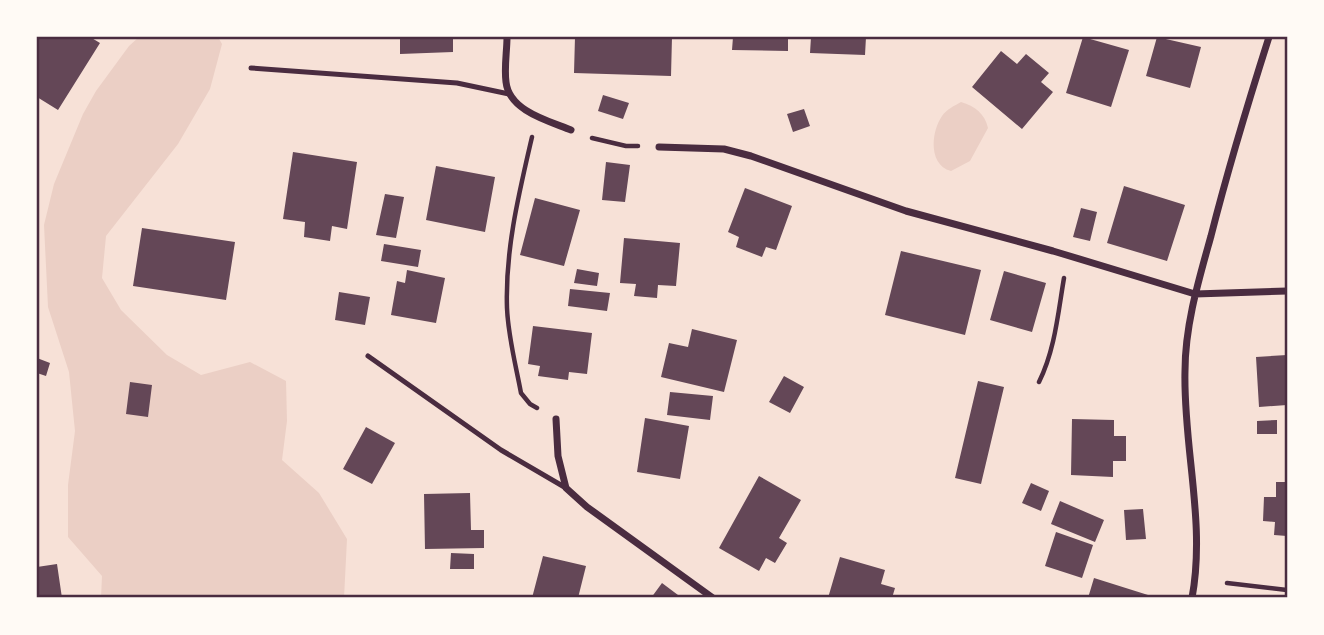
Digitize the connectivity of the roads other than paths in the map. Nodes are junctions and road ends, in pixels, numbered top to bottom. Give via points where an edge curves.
1 (507, 37) edge
2 (1269, 37) edge
3 (251, 68) dead end
4 (509, 94) junction
5 (571, 130) road end
6 (659, 147) road end
7 (1287, 291) edge
8 (1195, 294) junction
9 (368, 356) dead end
10 (556, 419) road end
11 (566, 488) junction
12 (713, 598) edge
13 (1192, 598) edge

1 - 4 street
2 - 8 street
3 - 4 lane via 457,83
4 - 5 street via 537,116
6 - 8 street via 724,149 751,156 906,211
7 - 8 street
8 - 13 street via 1185,369 1198,518
9 - 11 lane via 501,450
10 - 11 street
11 - 12 street

